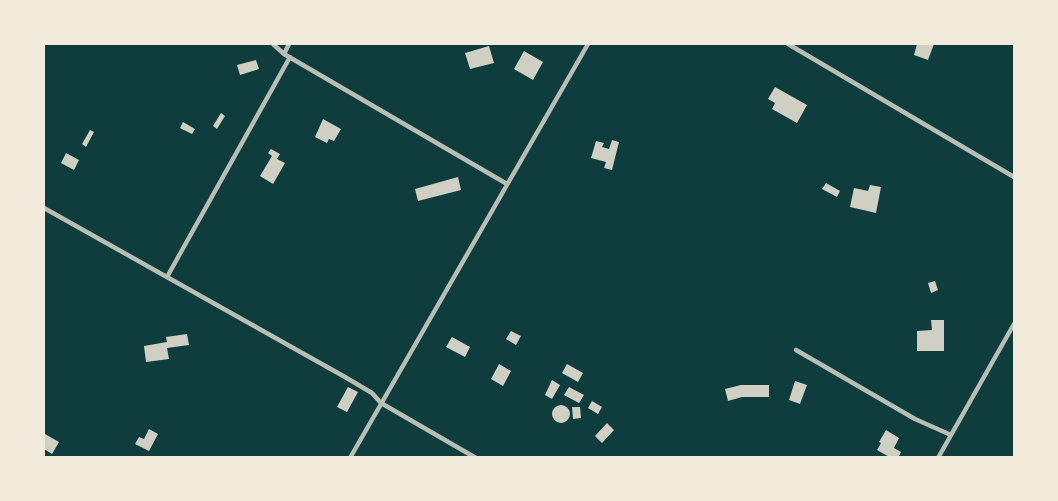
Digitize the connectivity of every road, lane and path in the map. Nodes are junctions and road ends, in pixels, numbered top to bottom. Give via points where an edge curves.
1 (273, 44) edge
2 (289, 44) edge
3 (588, 44) edge
4 (788, 44) edge
5 (284, 54) junction
6 (290, 57) junction
7 (1014, 177) edge
8 (507, 184) junction
9 (44, 208) edge
10 (167, 278) junction
11 (1014, 324) edge
12 (796, 350) dead end
13 (381, 403) junction
14 (951, 435) junction
15 (350, 458) edge
16 (476, 458) edge
17 (938, 458) edge

1 - 5 street
2 - 5 street
3 - 8 street
4 - 7 street
5 - 6 street
6 - 8 street
6 - 10 street
8 - 13 street
9 - 10 street
10 - 13 street via 345,377
11 - 14 street
12 - 14 street via 915,419
13 - 15 street
13 - 16 street
14 - 17 street

